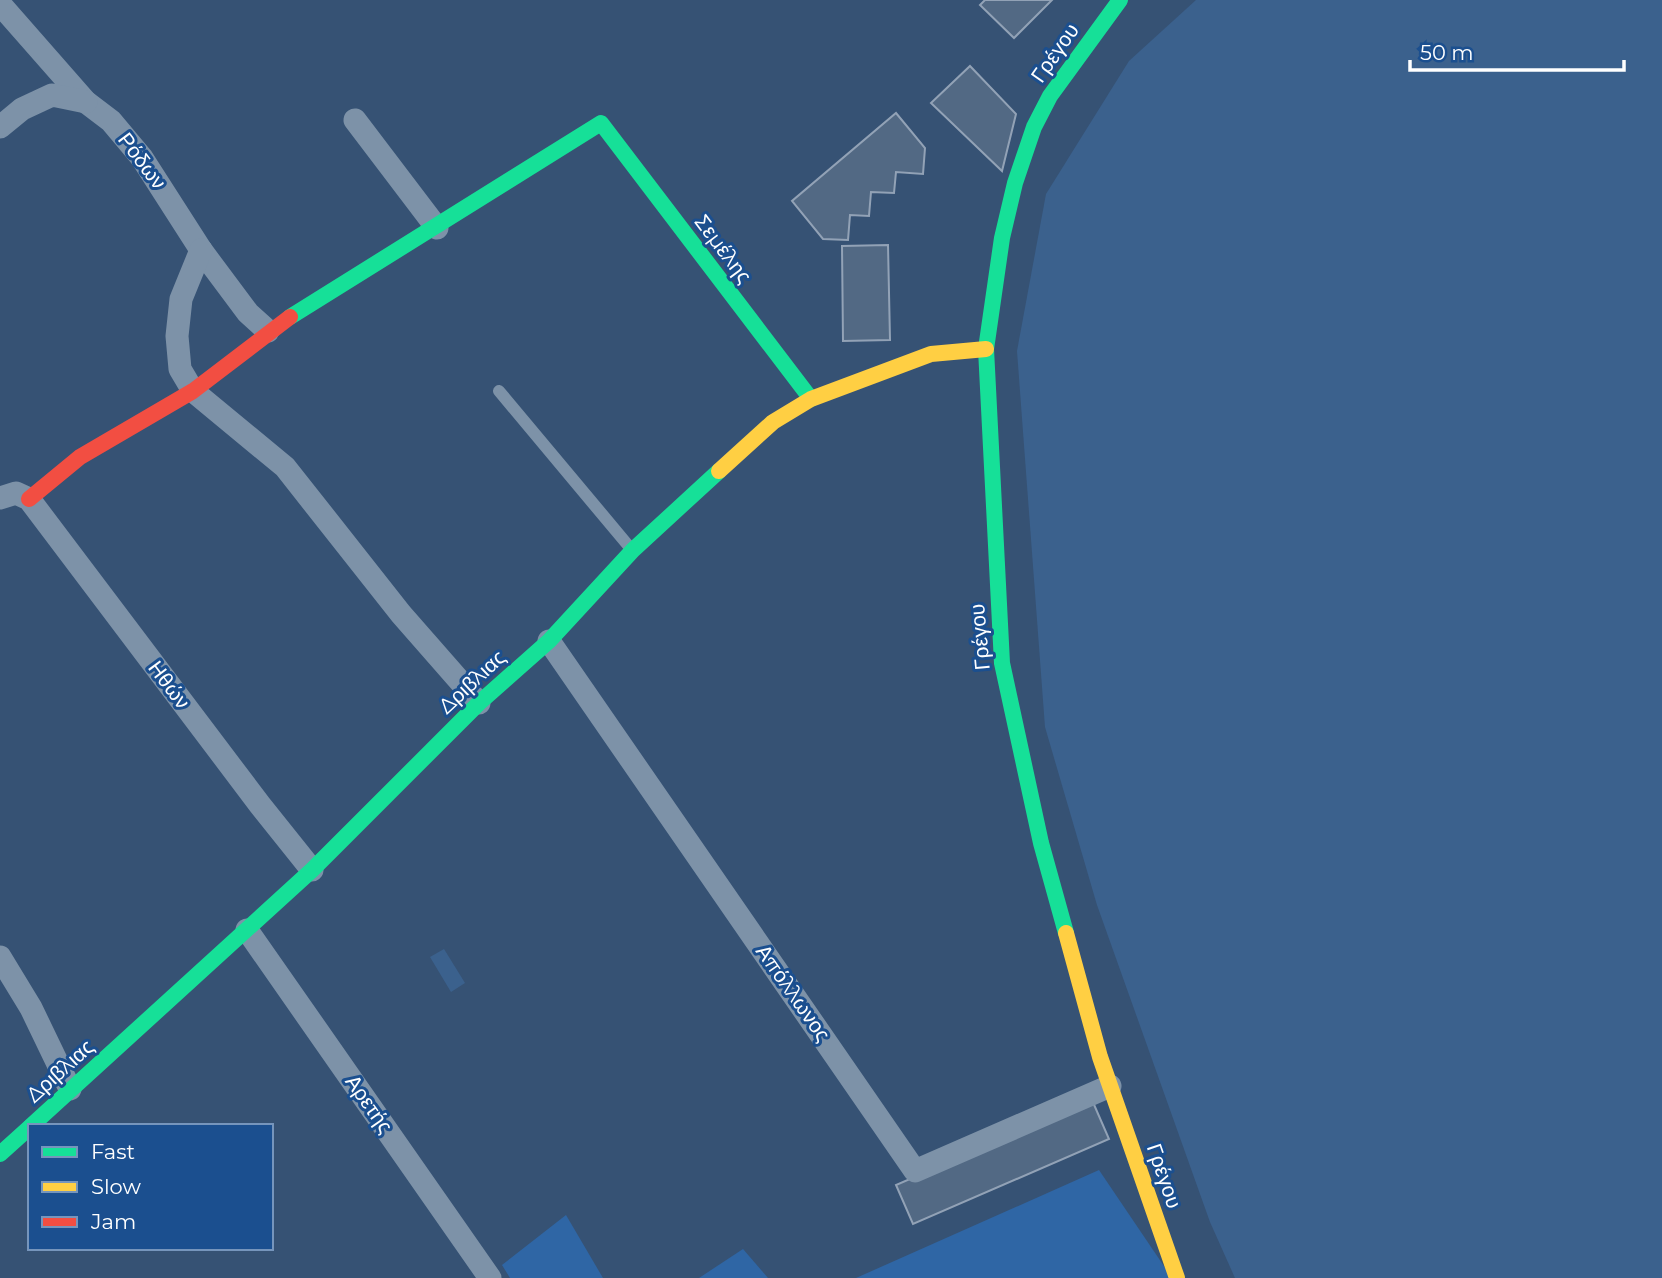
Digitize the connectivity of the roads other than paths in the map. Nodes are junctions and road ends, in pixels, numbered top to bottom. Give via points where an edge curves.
1 (1120, 0) edge
2 (0, 4) edge
3 (86, 102) junction
4 (355, 120) dead end
5 (0, 127) edge
6 (437, 228) junction
7 (201, 250) junction
8 (268, 331) junction
9 (986, 349) junction
10 (193, 391) junction
11 (499, 391) dead end
12 (811, 399) junction
13 (0, 498) edge
14 (29, 499) junction
15 (633, 550) junction
16 (549, 641) junction
17 (479, 703) junction
18 (312, 870) junction
19 (247, 930) junction
20 (0, 957) edge
21 (1110, 1086) junction
22 (70, 1089) junction
23 (32, 1124) edge
24 (28, 1128) edge
25 (0, 1154) edge
26 (490, 1278) edge
27 (1177, 1278) edge

1 - 9 street, Γρέγου via 1063,76 1027,146 1006,215
2 - 3 street, Ρόδων
3 - 5 street via 52,94
3 - 7 street, Ρόδων via 111,121 142,158
4 - 6 street
6 - 8 street
6 - 12 street, Σεμέλης via 601,124
7 - 8 street, Ρόδων via 248,313
7 - 10 street via 181,299 177,336 180,369
8 - 10 street
9 - 12 street, Δριβλιας via 931,355
9 - 21 street, Γρέγου via 1002,663 1041,843
10 - 14 street via 80,457
10 - 17 street via 285,467 401,614
11 - 15 lane
12 - 15 street, Δριβλιας via 773,422
13 - 14 street via 16,493
14 - 18 street, Ηθών
15 - 16 street, Δριβλιας
16 - 17 street, Δριβλιας
16 - 21 street, Απόλλωνος via 915,1171
17 - 18 street, Δριβλιας
18 - 19 street, Δριβλιας
19 - 22 street, Δριβλιας
19 - 26 street, Αρετής
20 - 22 street via 32,1008
21 - 27 street, Γρέγου
22 - 23 street, Δριβλιας
24 - 25 street, Δριβλιας

